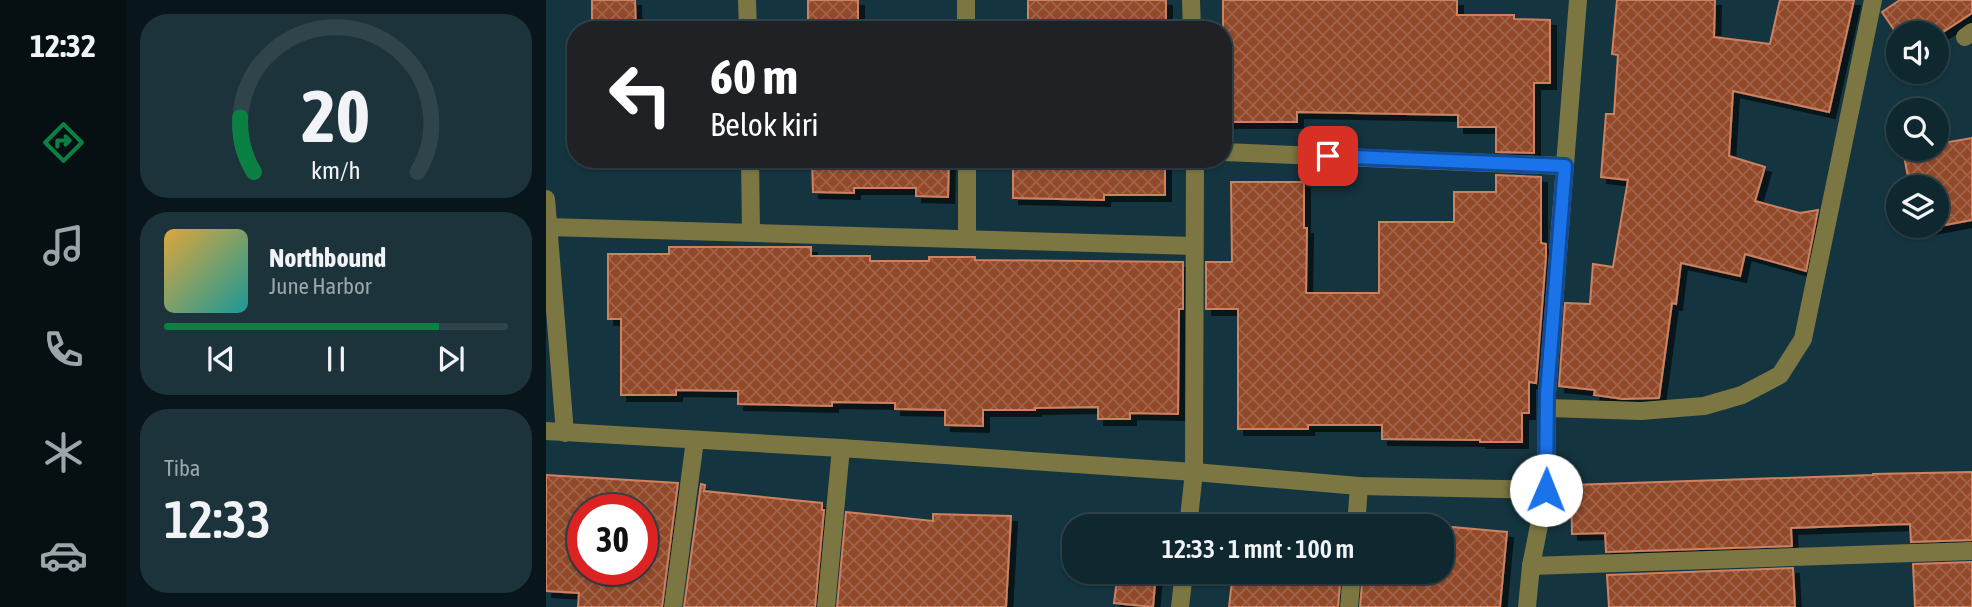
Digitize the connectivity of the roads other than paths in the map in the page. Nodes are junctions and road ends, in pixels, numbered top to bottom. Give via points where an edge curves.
1 (747, 0) edge
2 (966, 0) edge
3 (1191, 0) edge
4 (1578, 0) edge
5 (1873, 0) edge
6 (748, 21) edge
7 (966, 21) edge
8 (1192, 21) edge
9 (1232, 152) edge
10 (1565, 166) junction
11 (750, 168) edge
12 (967, 168) edge
13 (1195, 168) edge
14 (546, 199) edge
15 (548, 226) junction
16 (751, 232) junction
17 (967, 239) junction
18 (1194, 246) junction
19 (1548, 408) junction
20 (546, 431) edge
21 (565, 433) junction
22 (695, 440) junction
23 (841, 448) junction
24 (1194, 472) junction
25 (1359, 486) junction
26 (1546, 490) junction
27 (1189, 514) edge
28 (1357, 514) edge
29 (1972, 551) edge
30 (1531, 566) junction
31 (1183, 584) edge
32 (1351, 584) edge
33 (673, 607) edge
34 (826, 607) edge
35 (1180, 607) edge
36 (1349, 607) edge
37 (1527, 607) edge

1 - 6 street
2 - 7 street
3 - 8 street
4 - 10 street
5 - 19 street via 1803,339 1780,375 1742,395 1704,406 1641,411
9 - 10 street
10 - 19 street
11 - 16 street
12 - 17 street
13 - 18 street
14 - 15 street
15 - 16 street
15 - 21 street
16 - 17 street
17 - 18 street
18 - 24 street
19 - 26 street
20 - 21 street
21 - 22 street
22 - 23 street
22 - 33 street
23 - 24 street
23 - 34 street
24 - 25 street
24 - 27 street
25 - 26 street
25 - 28 street
26 - 30 street
29 - 30 street
30 - 37 street
31 - 35 street
32 - 36 street

